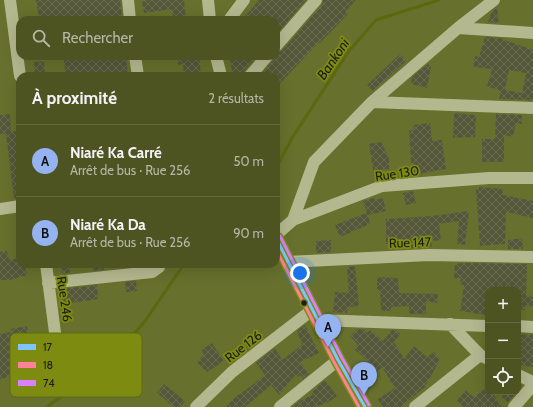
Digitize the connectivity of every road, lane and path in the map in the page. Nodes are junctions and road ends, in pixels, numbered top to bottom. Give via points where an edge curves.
1 (10, 0) edge
2 (128, 0) edge
3 (208, 0) edge
4 (244, 0) edge
5 (316, 0) edge
6 (494, 0) edge
7 (130, 16) edge
8 (210, 16) edge
9 (231, 16) edge
10 (458, 28) junction
11 (533, 33) edge
12 (280, 41) edge
13 (16, 46) edge
14 (18, 60) edge
15 (136, 60) edge
16 (217, 60) edge
17 (264, 60) edge
18 (19, 72) edge
19 (137, 72) edge
20 (219, 72) edge
21 (253, 72) edge
22 (372, 102) junction
23 (533, 108) edge
24 (533, 178) edge
25 (16, 207) edge
26 (0, 209) edge
27 (293, 220) junction
28 (280, 232) edge
29 (280, 245) edge
30 (533, 257) edge
31 (287, 262) junction
32 (46, 268) edge
33 (156, 268) edge
34 (48, 283) junction
35 (314, 315) junction
36 (450, 324) junction
37 (485, 326) edge
38 (521, 326) edge
39 (533, 327) edge
40 (55, 333) edge
41 (484, 357) edge
42 (338, 360) junction
43 (521, 376) edge
44 (533, 383) edge
45 (283, 406) edge
46 (196, 407) edge
47 (365, 407) edge
48 (415, 407) edge
49 (514, 407) edge

1 - 13 street
2 - 7 street
3 - 8 street
4 - 9 street
5 - 12 street
6 - 10 street
10 - 11 street
10 - 22 street
14 - 18 street
15 - 19 street
16 - 20 street
17 - 21 street
22 - 23 street
22 - 27 street via 314,162
24 - 27 street, Rue 130 via 489,178 382,186
25 - 26 street
27 - 28 street, Rue 130
29 - 31 street
30 - 31 street, Rue 147 via 429,255
31 - 35 street
32 - 34 street, Rue 246
33 - 34 street
34 - 40 street, Rue 246
35 - 36 street
35 - 42 street
35 - 46 street, Rue 126 via 232,372
36 - 37 street
36 - 41 street
38 - 39 street
41 - 48 street
42 - 45 street
42 - 47 street
43 - 44 street
44 - 49 street

